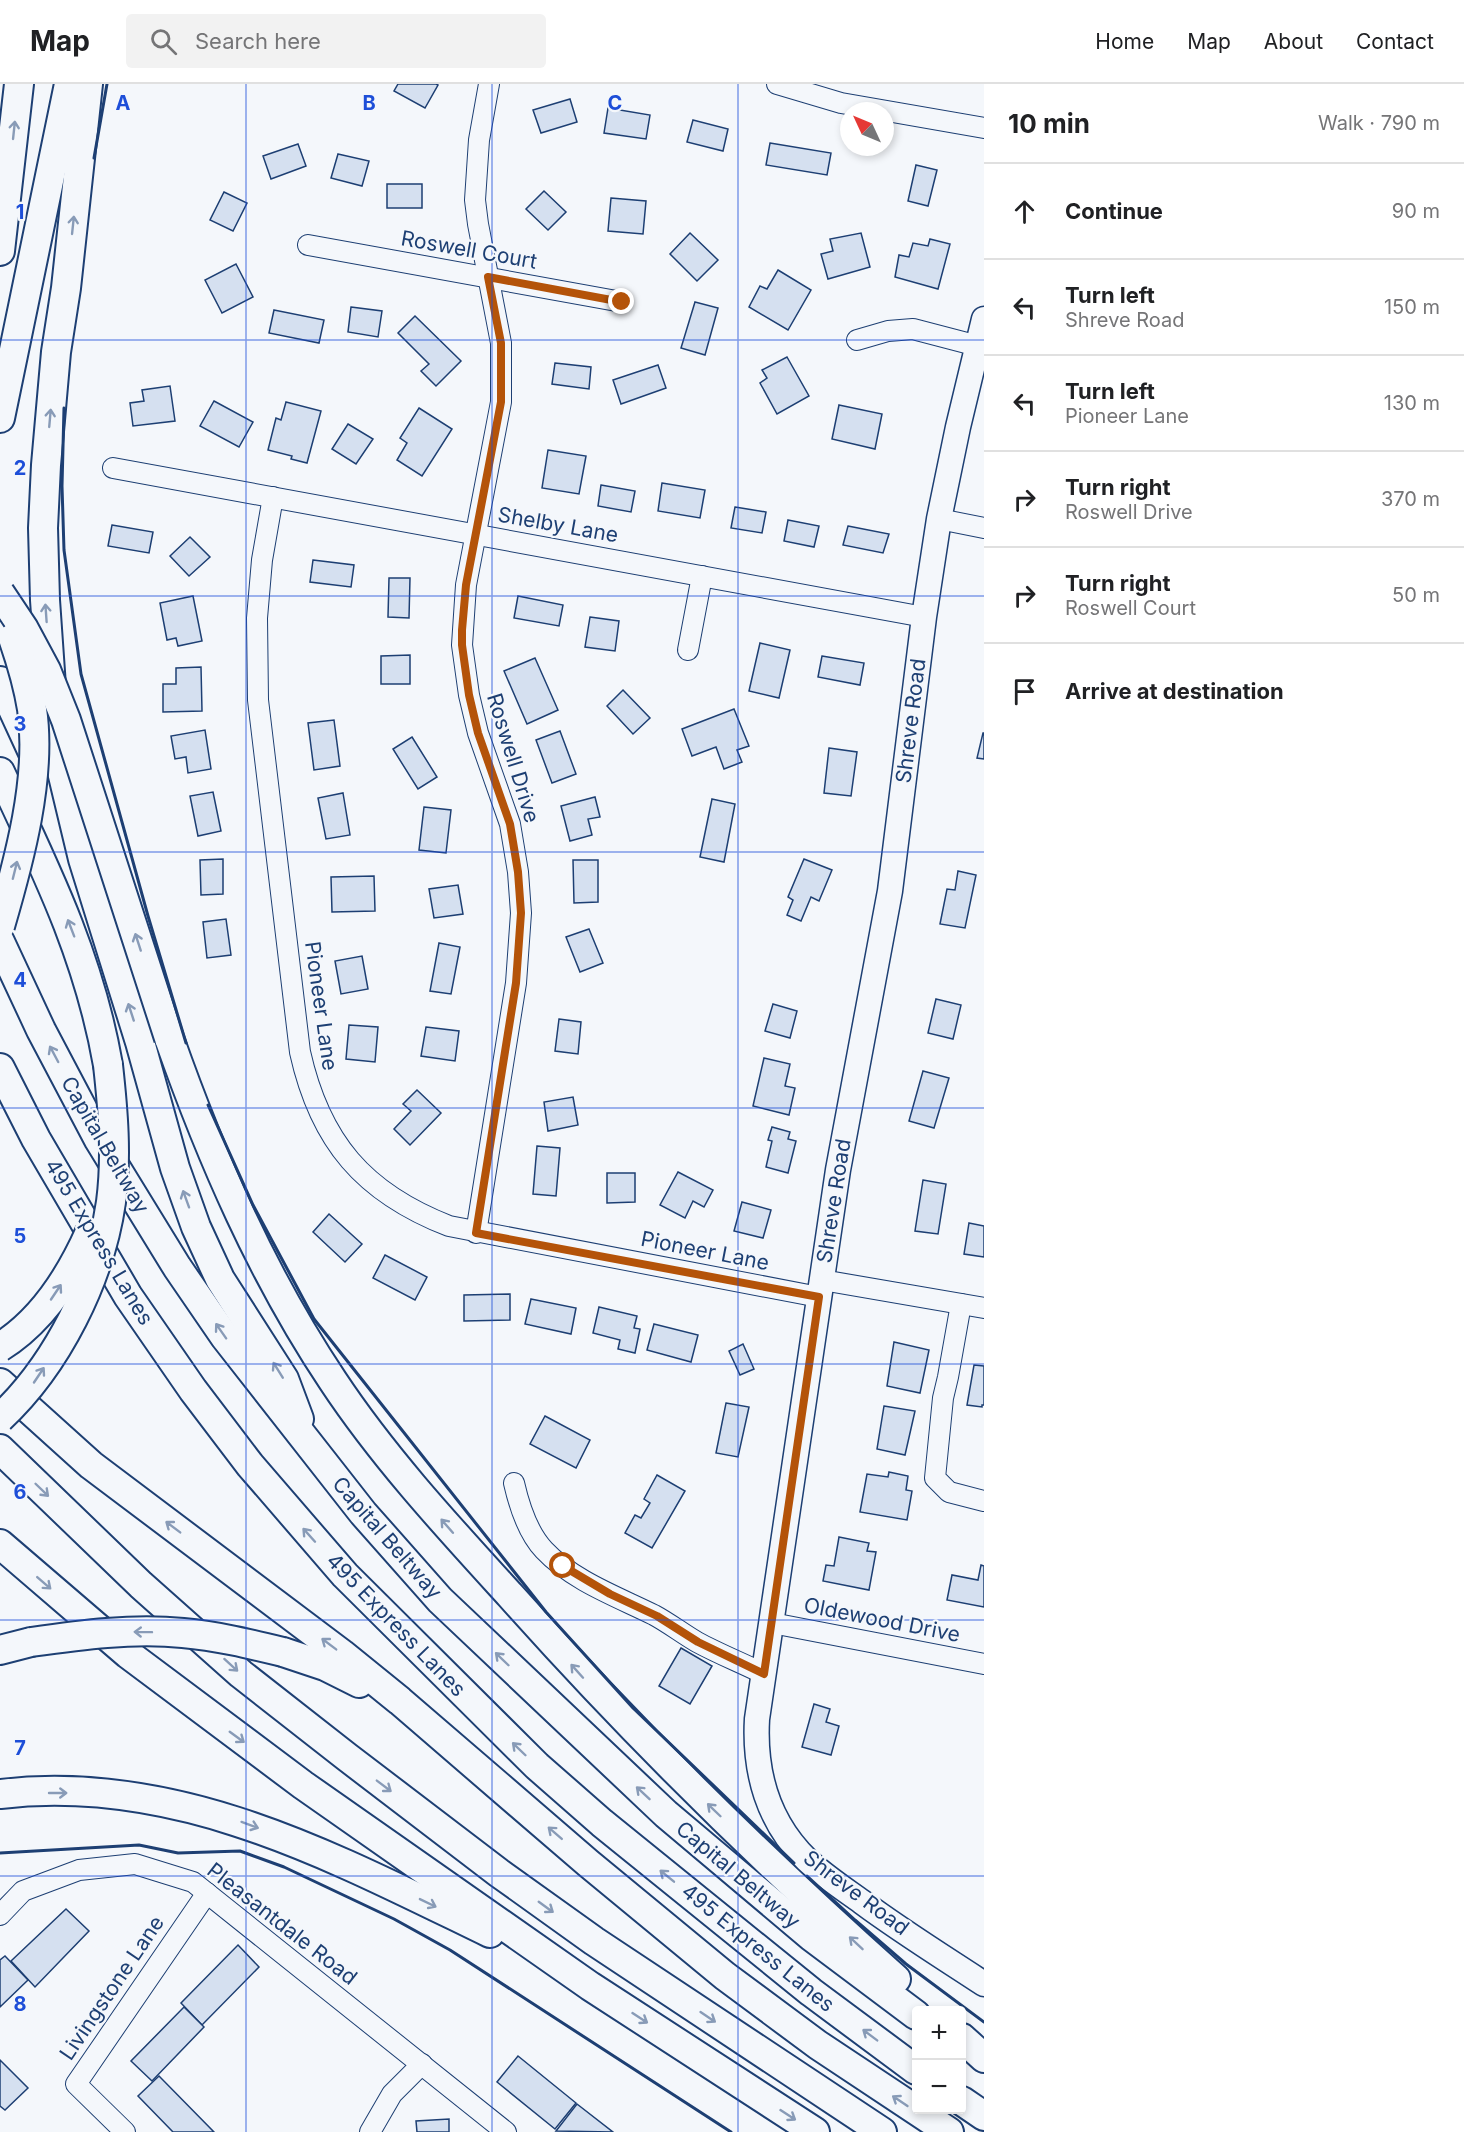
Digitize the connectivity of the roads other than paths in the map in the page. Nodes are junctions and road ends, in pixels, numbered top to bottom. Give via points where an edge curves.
1 (19, 84) edge
2 (57, 84) edge
3 (69, 84) edge
4 (88, 84) edge
5 (489, 84) edge
6 (777, 84) edge
7 (984, 128) edge
8 (308, 244) dead end
9 (0, 251) edge
10 (488, 277) junction
11 (622, 302) dead end
12 (984, 319) edge
13 (857, 340) dead end
14 (0, 345) edge
15 (978, 346) junction
16 (0, 418) edge
17 (113, 468) dead end
18 (273, 497) junction
19 (939, 519) junction
20 (984, 528) edge
21 (475, 534) junction
22 (702, 576) junction
23 (0, 593) edge
24 (0, 612) edge
25 (924, 617) junction
26 (688, 650) dead end
27 (0, 681) edge
28 (0, 772) edge
29 (94, 897) junction
30 (0, 926) edge
31 (0, 942) edge
32 (0, 1068) edge
33 (114, 1131) junction
34 (476, 1233) junction
35 (820, 1288) junction
36 (961, 1304) junction
37 (984, 1308) edge
38 (0, 1347) edge
39 (0, 1374) edge
40 (0, 1383) edge
41 (35, 1416) junction
42 (0, 1418) edge
43 (308, 1444) junction
44 (0, 1449) edge
45 (514, 1483) dead end
46 (984, 1501) edge
47 (0, 1544) edge
48 (772, 1623) junction
49 (0, 1650) edge
50 (984, 1664) edge
51 (764, 1674) junction
52 (455, 1748) junction
53 (0, 1794) edge
54 (207, 1893) junction
55 (0, 1915) edge
56 (984, 1984) edge
57 (591, 1986) junction
58 (926, 2006) edge
59 (912, 2012) edge
60 (966, 2042) edge
61 (966, 2049) edge
62 (984, 2060) edge
63 (422, 2064) junction
64 (912, 2067) edge
65 (966, 2105) edge
66 (984, 2116) edge
67 (124, 2132) edge
68 (370, 2132) edge
69 (506, 2132) edge
70 (815, 2132) edge
71 (882, 2132) edge
72 (949, 2132) edge

9 -> 1 highway
2 - 14 highway
3 - 16 highway
29 -> 4 highway via 73,824 54,729 43,528 56,352
5 - 10 street, Roswell Drive via 478,150 475,200
6 - 7 street via 841,103
8 - 10 street, Roswell Court
10 - 11 street, Roswell Court
10 - 21 street, Roswell Drive via 501,343 501,402
12 - 15 main road, Shreve Road
13 - 15 street via 913,329
15 - 19 main road, Shreve Road
17 - 18 street, Shelby Lane
18 - 21 street, Shelby Lane
18 - 34 street, Pioneer Lane via 257,618 258,700 300,1052 307,1081 331,1136 371,1182 421,1215
19 - 20 street
19 - 25 main road, Shreve Road
21 - 22 street, Shelby Lane
21 - 34 street, Roswell Drive via 462,630 465,665 478,733 510,824 521,913 516,983
22 - 25 street, Shelby Lane
22 - 26 street
58 -> 23 highway, bridge via 714,1811 586,1681 386,1454 333,1381 270,1274 213,1157 169,1038 66,720 46,670
30 -> 24 highway, bridge via 21,845 34,740 25,673
25 - 35 main road, Shreve Road via 890,891
27 - 29 highway
33 -> 28 highway, bridge via 98,1010 78,947
43 -> 29 highway via 284,1379 220,1279 196,1227
43 -> 31 highway, Capital Beltway via 225,1337 138,1205 41,1030
64 -> 32 highway, 495 Express Lanes via 602,1823 537,1766 345,1575 250,1465 128,1296 36,1139
38 -> 33 highway, bridge via 43,1311 79,1256 103,1194
42 -> 33 highway, bridge via 33,1383 78,1309 105,1231 112,1190
34 - 35 street, Pioneer Lane
35 - 36 street, Pioneer Lane
35 - 48 main road, Shreve Road
36 - 37 street, Pioneer Lane
36 - 46 street via 943,1398 935,1479 949,1492
39 - 41 highway
40 - 41 highway
52 -> 41 highway via 342,1654 90,1465
59 -> 43 highway, Capital Beltway via 812,1937 609,1762 440,1600
44 -> 71 highway via 233,1667 347,1757 594,1941
45 - 51 street via 533,1534 563,1566 698,1642
47 -> 57 highway via 190,1702
48 - 50 street, Oldewood Drive
48 - 51 main road, Shreve Road
52 -> 49 highway, bridge via 358,1682 325,1666 233,1640 131,1631 78,1635
51 - 56 main road, Shreve Road via 757,1719 758,1768 765,1794 790,1842 865,1905
72 -> 52 highway via 818,2045 725,1976
53 -> 57 highway via 121,1795 227,1817 349,1866
54 - 55 street, Pleasantdale Road via 193,1882 135,1864 79,1870 24,1891
54 - 63 street, Pleasantdale Road
54 - 67 street, Livingstone Lane via 76,2084
57 -> 70 highway
60 - 62 highway
61 - 62 highway
63 - 68 street via 392,2094
63 - 69 street, Pleasantdale Road
65 - 66 highway

